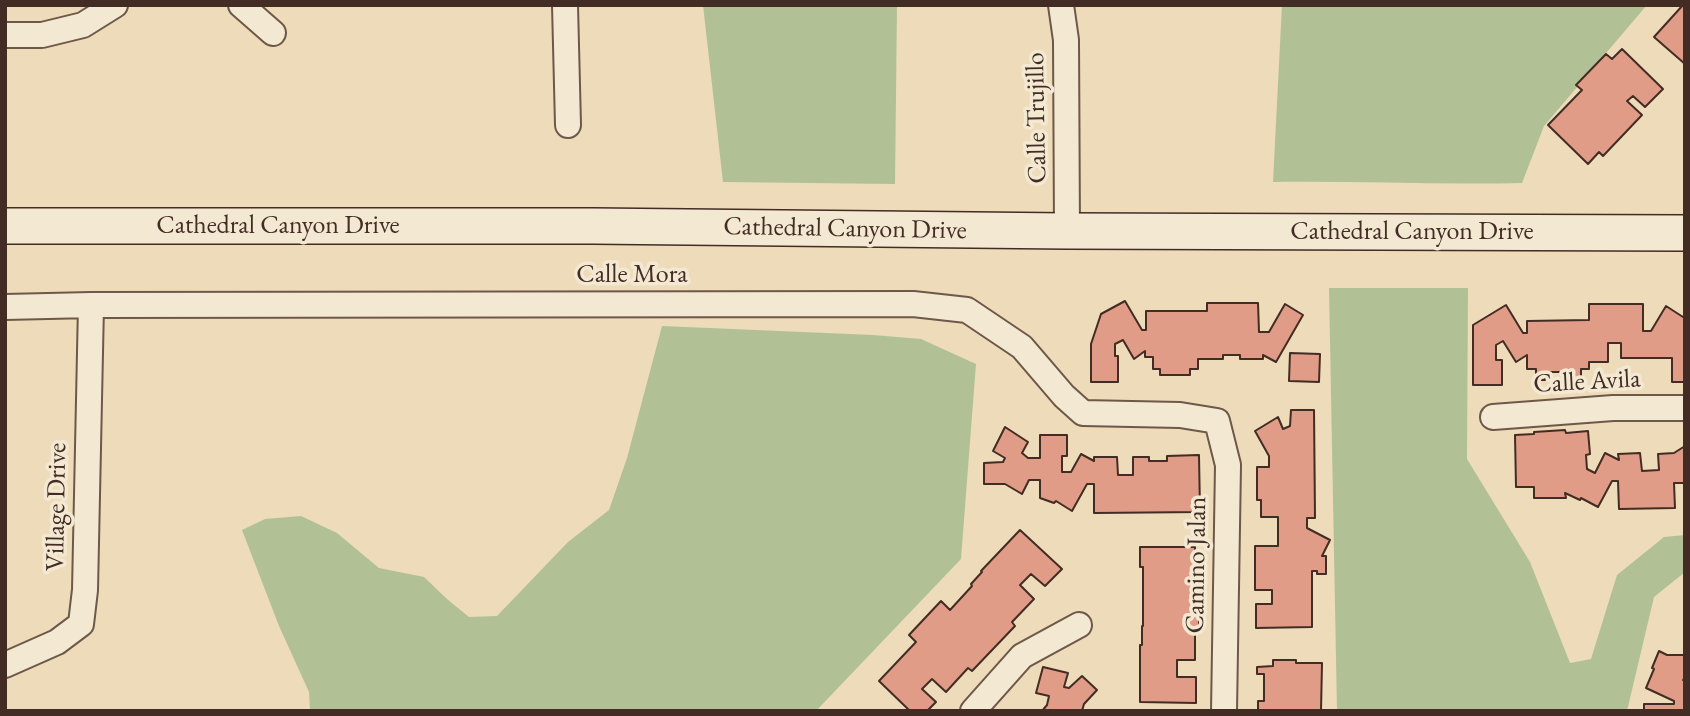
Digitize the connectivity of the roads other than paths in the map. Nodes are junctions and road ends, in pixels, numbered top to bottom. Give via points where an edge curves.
1 (115, 5) edge
2 (241, 5) edge
3 (565, 5) edge
4 (1061, 5) edge
5 (83, 15) edge
6 (273, 33) dead end
7 (5, 35) edge
8 (568, 125) dead end
9 (5, 226) edge
10 (1067, 231) junction
11 (1685, 233) edge
12 (91, 305) junction
13 (5, 307) edge
14 (1685, 408) edge
15 (1493, 417) dead end
16 (1217, 421) joint
17 (1079, 625) dead end
18 (5, 665) edge
19 (973, 711) edge
20 (1224, 711) edge

1 - 5 street
2 - 6 street
3 - 8 street
4 - 10 street, Calle Trujillo via 1066,40
5 - 7 street via 41,35
9 - 10 street, Cathedral Canyon Drive
10 - 11 street, Cathedral Canyon Drive
12 - 13 street, Calle Mora
12 - 16 street, Calle Mora via 913,304 967,310 1022,347 1083,413 1180,415
12 - 18 street, Village Drive via 81,624 57,642
14 - 15 street, Calle Avila
16 - 20 street, Camino Jalan via 1228,465
17 - 19 street via 1023,656

